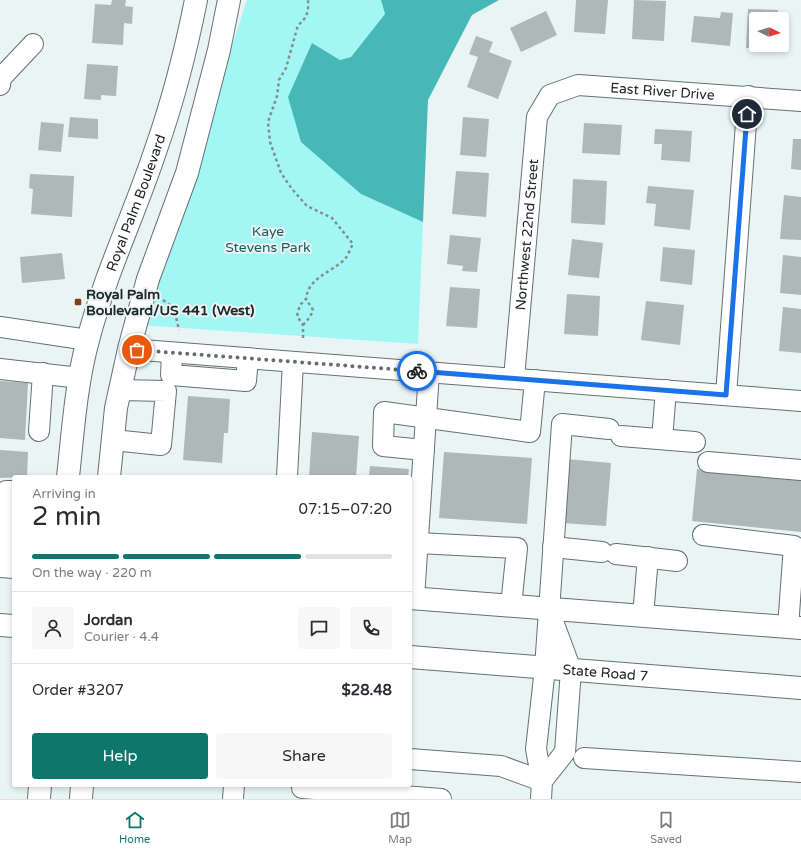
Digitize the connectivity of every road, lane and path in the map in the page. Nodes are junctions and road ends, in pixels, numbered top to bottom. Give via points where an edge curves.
1 (196, 0) edge
2 (229, 0) edge
3 (308, 0) edge
4 (33, 44) dead end
5 (0, 85) edge
6 (550, 95) joint
7 (748, 96) junction
8 (801, 101) edge
9 (306, 299) junction
10 (162, 300) dead end
11 (303, 325) junction
12 (0, 327) edge
13 (179, 330) dead end
14 (303, 338) dead end
15 (88, 340) junction
16 (129, 350) junction
17 (293, 362) junction
18 (0, 369) edge
19 (429, 372) junction
20 (43, 373) junction
21 (80, 378) junction
22 (514, 378) junction
23 (535, 380) junction
24 (120, 390) junction
25 (666, 390) junction
26 (726, 395) junction
27 (801, 401) edge
28 (425, 416) junction
29 (39, 431) dead end
30 (662, 439) junction
31 (113, 440) junction
32 (695, 442) dead end
33 (424, 450) junction
34 (708, 462) dead end
35 (801, 470) edge
36 (68, 475) edge
37 (109, 475) edge
38 (287, 475) edge
39 (12, 491) edge
40 (703, 535) dead end
41 (418, 543) junction
42 (797, 546) edge
43 (552, 548) junction
44 (648, 557) junction
45 (678, 560) dead end
46 (6, 566) edge
47 (412, 598) edge
48 (511, 606) junction
49 (548, 609) junction
50 (643, 616) junction
51 (0, 625) edge
52 (12, 626) edge
53 (794, 627) edge
54 (412, 658) edge
55 (545, 668) junction
56 (571, 670) junction
57 (801, 688) edge
58 (584, 758) dead end
59 (412, 759) edge
60 (801, 772) edge
61 (40, 787) edge
62 (82, 787) edge
63 (234, 787) edge
64 (302, 787) edge
65 (542, 790) edge
66 (39, 799) edge
67 (81, 799) edge
68 (232, 799) edge
69 (441, 799) edge

1 - 15 main road, Royal Palm Boulevard via 178,78 156,149 108,274
2 - 16 main road via 219,50 187,173 148,278
3 - 9 path via 309,9 298,25 286,68 279,80 277,96 268,122 270,142 281,173 292,189 308,206 332,218 353,244 345,259 315,280 307,290
4 - 5 street via 1,78
6 - 7 street, East River Drive via 578,85
6 - 22 street, Northwest 22nd Street via 537,117
7 - 8 street, East River Drive
7 - 26 street
9 - 11 path via 300,305 297,316
9 - 11 path via 313,310
10 - 13 path via 174,308
11 - 14 path
12 - 15 street
15 - 21 main road, Royal Palm Boulevard
16 - 17 street
16 - 24 main road
17 - 19 street
17 - 38 street
18 - 20 street
19 - 22 street
19 - 28 street
20 - 21 street
20 - 29 street
21 - 36 main road, Royal Palm Boulevard
22 - 23 street
23 - 25 street
23 - 28 street via 530,432
24 - 31 main road
24 - 31 street via 166,391 161,445
25 - 26 street
25 - 30 street
26 - 27 street
28 - 33 street
28 - 33 street via 384,412 383,446
30 - 32 street
30 - 43 street via 562,424
31 - 37 main road
33 - 41 street
34 - 35 street
39 - 46 street via 6,490
40 - 42 street
41 - 47 street
41 - 48 street via 517,548
42 - 53 street
43 - 44 street
43 - 49 street
44 - 45 street
44 - 50 street
47 - 48 main road
48 - 49 main road
49 - 50 main road
49 - 55 street
49 - 56 street
50 - 53 main road
51 - 52 main road
54 - 55 main road, State Road 7
55 - 56 main road, State Road 7
55 - 65 street via 536,749
56 - 57 main road, State Road 7
56 - 65 street via 565,752
58 - 60 street
59 - 65 street via 502,766
61 - 66 main road
62 - 67 main road
63 - 68 street
64 - 69 street

